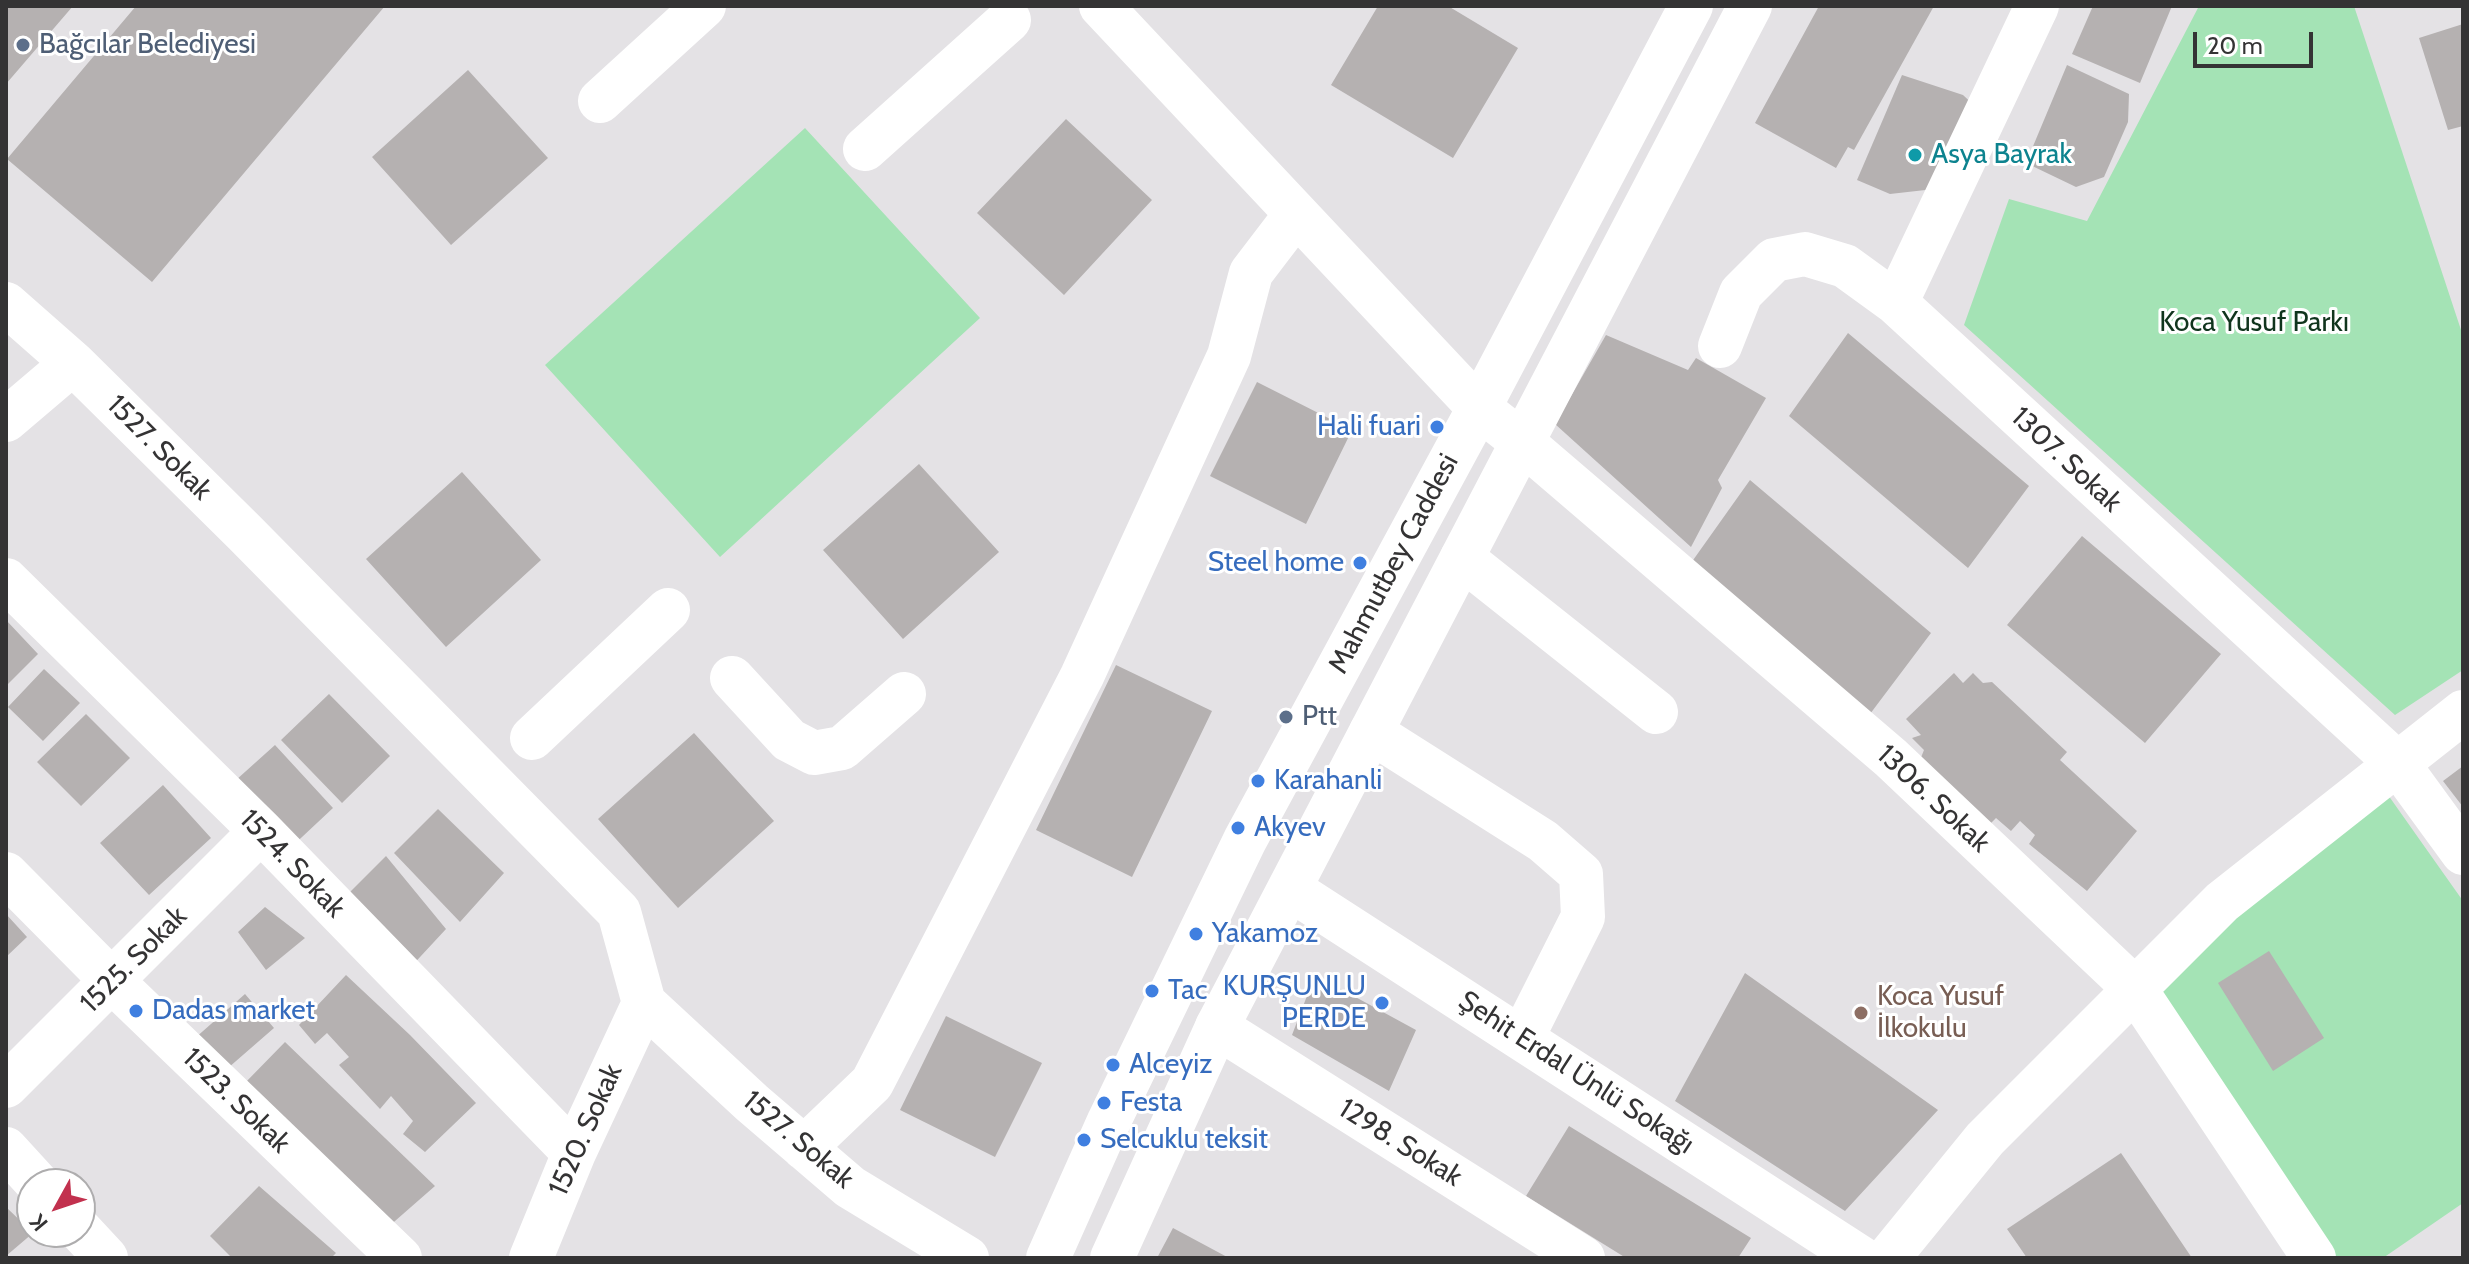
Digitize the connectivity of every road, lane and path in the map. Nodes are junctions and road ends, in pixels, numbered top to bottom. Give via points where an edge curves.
1 (704, 6) edge
2 (1101, 6) edge
3 (1691, 6) edge
4 (1750, 6) edge
5 (2037, 6) edge
6 (1009, 20) dead end
7 (600, 101) dead end
8 (865, 149) dead end
9 (1296, 214) junction
10 (1896, 303) junction
11 (6, 304) edge
12 (1720, 346) dead end
13 (73, 363) junction
14 (1479, 408) junction
15 (6, 420) edge
16 (1522, 442) junction
17 (1462, 558) junction
18 (6, 580) edge
19 (668, 610) dead end
20 (732, 678) dead end
21 (904, 694) dead end
22 (1656, 712) dead end
23 (2463, 712) edge
24 (1371, 732) junction
25 (532, 738) dead end
26 (2398, 764) junction
27 (261, 831) junction
28 (2463, 853) edge
29 (6, 874) edge
30 (1290, 889) junction
31 (113, 982) junction
32 (2135, 989) junction
33 (644, 1003) junction
34 (1217, 1027) junction
35 (1522, 1038) junction
36 (6, 1086) edge
37 (804, 1148) junction
38 (6, 1149) edge
39 (574, 1153) junction
40 (23, 1168) edge
41 (400, 1258) edge
42 (531, 1258) edge
43 (967, 1258) edge
44 (1048, 1258) edge
45 (1112, 1258) edge
46 (1583, 1258) edge
47 (1861, 1258) edge
48 (1888, 1258) edge
49 (2314, 1258) edge

1 - 7 street
2 - 9 street, 1306. Sokak
3 - 14 street, Mahmutbey Caddesi
4 - 16 street, Mahmutbey Caddesi
5 - 10 street
6 - 8 street
9 - 14 street, 1306. Sokak
9 - 37 street via 1251,273 1229,356 1082,676 872,1083
10 - 12 street, 1307. Sokak via 1845,266 1805,254 1774,260 1741,293
10 - 26 street, 1307. Sokak
11 - 13 street, 1527. Sokak
13 - 15 street
13 - 33 street, 1527. Sokak via 619,912
14 - 16 street, 1306. Sokak
14 - 44 street, Mahmutbey Caddesi via 1245,840
16 - 17 street, Mahmutbey Caddesi
16 - 32 street, 1306. Sokak via 1891,758
17 - 22 street
17 - 24 street, Mahmutbey Caddesi
18 - 27 street, 1524. Sokak
19 - 25 street
20 - 21 street via 789,740 814,753 842,748
23 - 26 street
24 - 30 street, Mahmutbey Caddesi
24 - 35 street via 1543,841 1581,874 1583,917
26 - 28 street, 1307. Sokak
26 - 32 street via 2222,902
27 - 31 street, 1525. Sokak
27 - 39 street, 1524. Sokak
29 - 31 street, 1523. Sokak
30 - 34 street, Mahmutbey Caddesi
30 - 35 street, Şehit Erdal Ünlü Sokağı
31 - 36 street, 1525. Sokak
31 - 41 street, 1523. Sokak
32 - 48 street via 1985,1139
32 - 49 street, 1306. Sokak
33 - 37 street, 1527. Sokak
33 - 39 street, 1520. Sokak
34 - 45 street, Mahmutbey Caddesi
34 - 46 street, 1298. Sokak
35 - 47 street, Şehit Erdal Ünlü Sokağı
37 - 43 street, 1527. Sokak via 850,1187
38 - 40 street
39 - 42 street, 1520. Sokak

